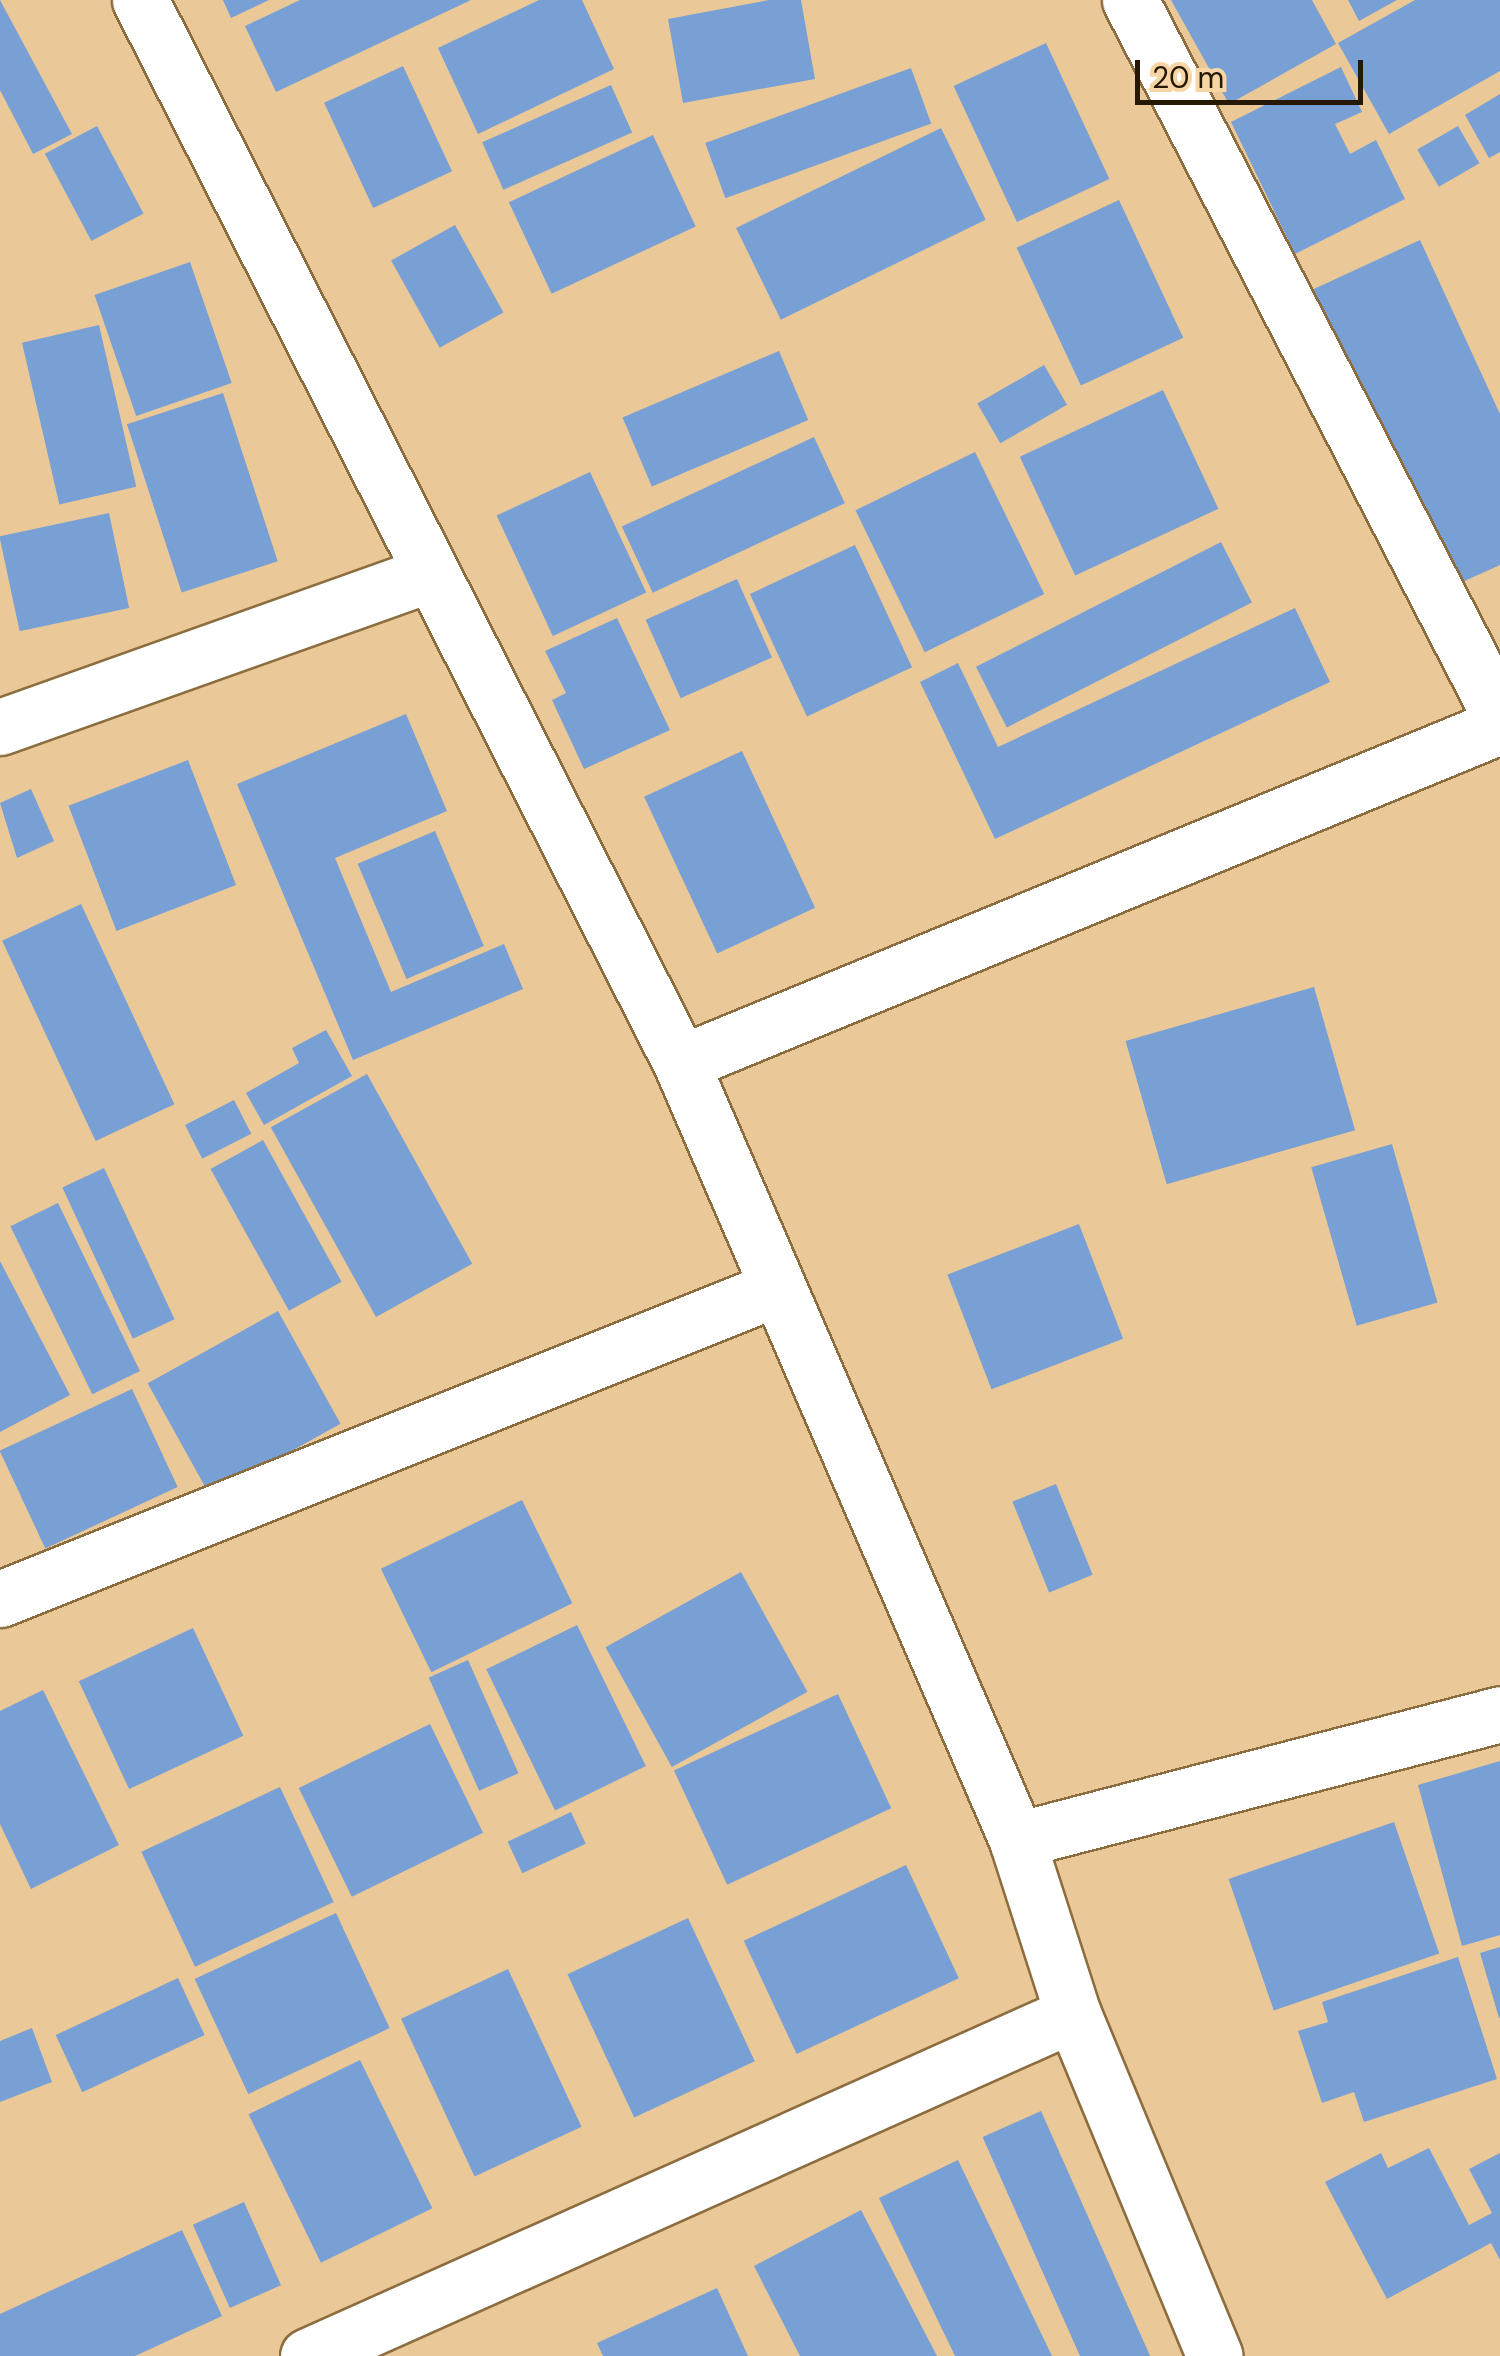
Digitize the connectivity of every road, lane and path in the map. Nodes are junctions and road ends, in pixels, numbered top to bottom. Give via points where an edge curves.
1 (140, 0) edge
2 (1130, 0) edge
3 (428, 575) junction
4 (1500, 716) edge
5 (1500, 726) edge
6 (0, 728) edge
7 (681, 1063) junction
8 (775, 1288) junction
9 (0, 1599) edge
10 (1500, 1714) edge
11 (1016, 1840) junction
12 (1073, 2014) junction
13 (308, 2356) edge
14 (1215, 2356) edge

1 - 3 street
2 - 4 street
3 - 6 street
3 - 7 street
5 - 7 street
7 - 8 street
8 - 9 street
8 - 11 street
10 - 11 street
11 - 12 street
12 - 13 street
12 - 14 street

